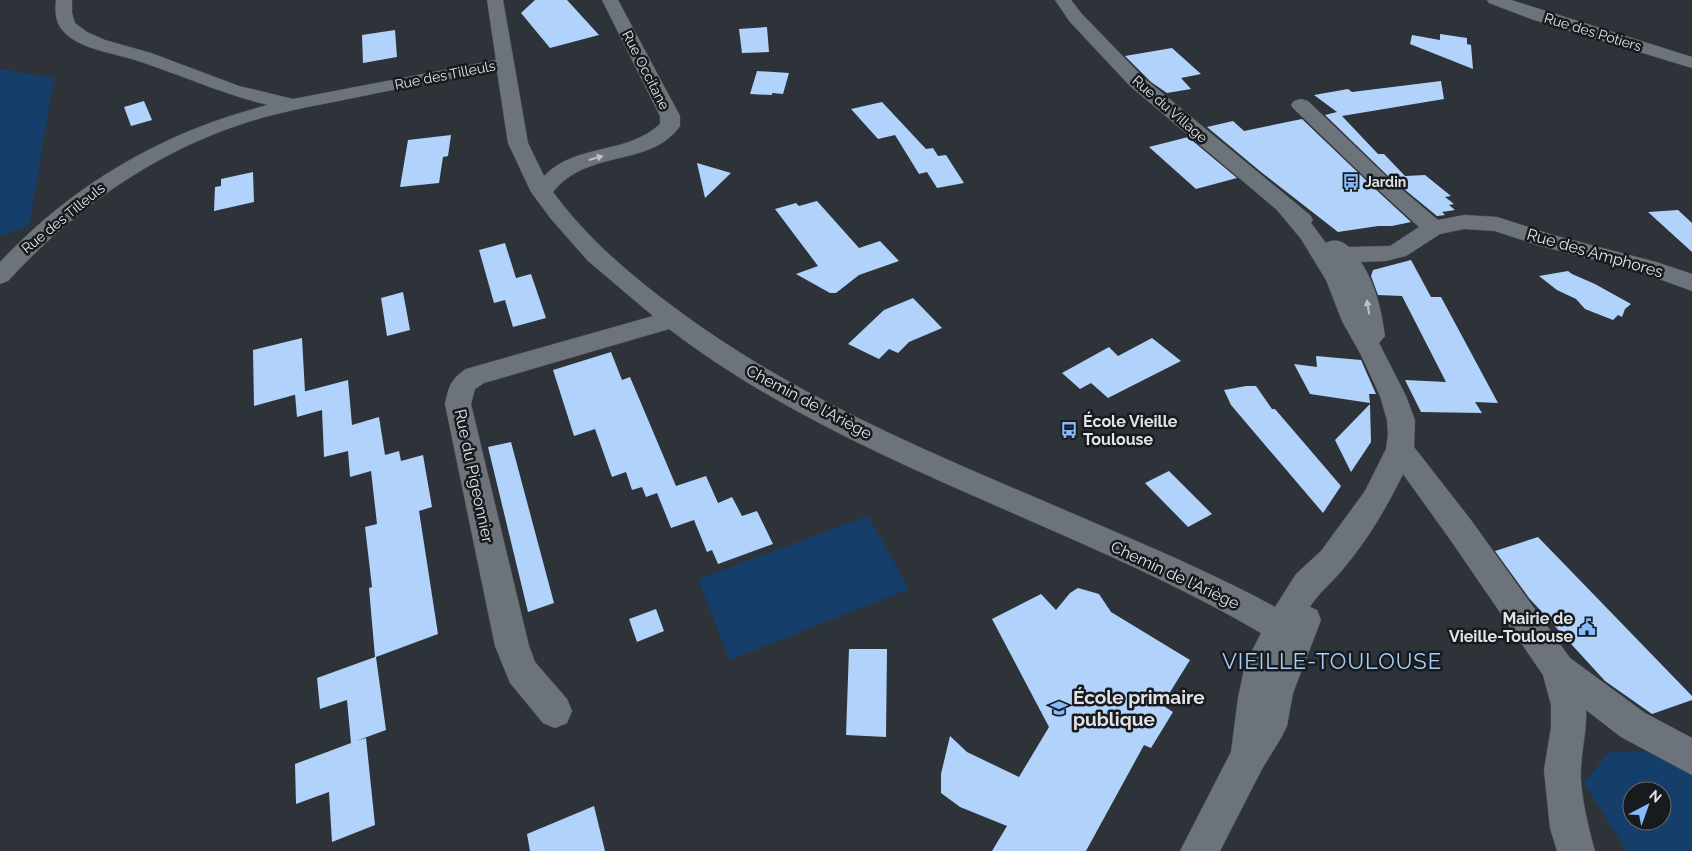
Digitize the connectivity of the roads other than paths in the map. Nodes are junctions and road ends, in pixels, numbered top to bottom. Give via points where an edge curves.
1 (64, 0) edge
2 (495, 0) edge
3 (610, 0) edge
4 (1063, 0) edge
5 (1495, 0) edge
6 (1692, 63) edge
7 (505, 64) junction
8 (254, 97) junction
9 (298, 104) junction
10 (1301, 105) dead end
11 (242, 118) junction
12 (525, 163) junction
13 (572, 165) junction
14 (542, 192) junction
15 (1433, 228) junction
16 (1334, 255) junction
17 (0, 276) edge
18 (1692, 283) edge
19 (670, 317) junction
20 (1400, 449) junction
21 (1289, 632) junction
22 (1558, 669) junction
23 (554, 711) dead end
24 (1692, 757) edge
25 (1200, 851) edge
26 (1576, 851) edge

1 - 8 street, Rue des Tilleuls via 63,20 72,30 87,38
2 - 7 street, Chemin de l'Ariège
13 -> 3 street, Rue Occitane via 641,145 662,136 670,126 670,116
4 - 16 street, Rue du Village via 1137,82 1287,209
5 - 6 street, Rue des Potiers
7 - 9 street, Rue des Tilleuls
7 - 12 street, Chemin de l'Ariège via 518,143
8 - 9 street, Rue des Tilleuls
8 - 11 street
9 - 11 street, Rue des Tilleuls
10 - 15 street
11 - 17 street, Rue des Tilleuls via 152,155 106,182 27,246
12 - 13 street, Rue Occitane
12 - 14 street, Chemin de l'Ariège
13 - 14 street, Rue Occitane via 555,175
14 - 19 street, Chemin de l'Ariège via 572,232 607,267
15 - 16 street via 1398,251
15 - 18 street, Rue des Amphores via 1464,222 1497,224 1648,267
16 - 20 street, Rue du Village via 1338,280 1354,321 1393,396 1401,420
19 - 21 street, Chemin de l'Ariège via 752,374 802,402 1173,572
19 - 23 street, Rue du Pigeonnier via 660,323 475,376 463,384 458,404 512,646 522,672
20 - 21 street, Rue du Village via 1376,499 1332,560
20 - 22 street
21 - 25 street, Rue du Village via 1269,726 1249,756
22 - 24 street via 1633,725
22 - 26 street via 1568,705 1569,727 1562,770 1569,828

